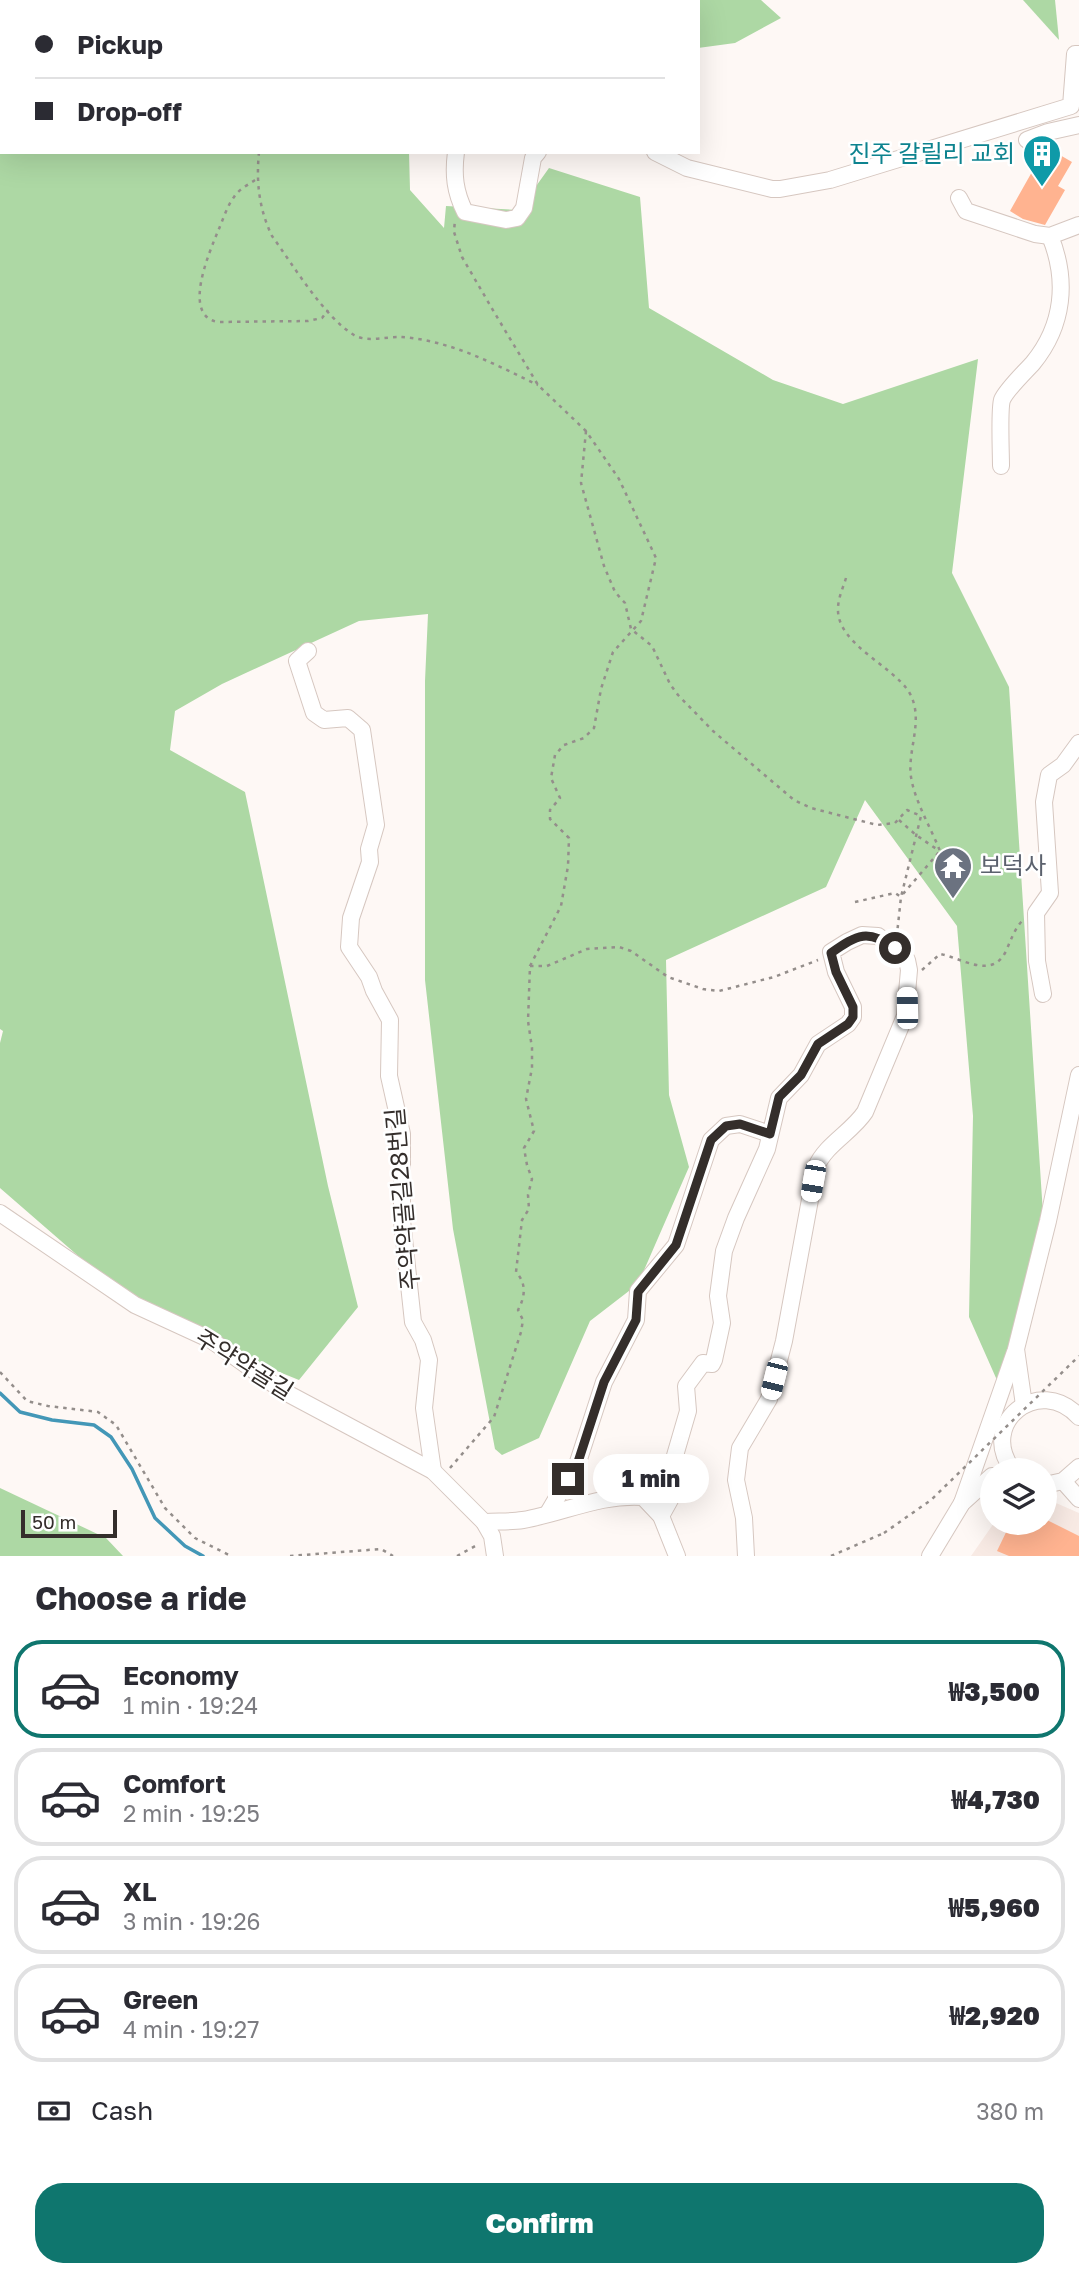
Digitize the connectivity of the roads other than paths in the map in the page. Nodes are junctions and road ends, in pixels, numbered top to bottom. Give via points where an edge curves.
1 (1079, 54) edge
2 (1079, 125) edge
3 (1027, 140) dead end
4 (456, 154) edge
5 (536, 154) edge
6 (659, 154) edge
7 (959, 198) dead end
8 (1079, 225) edge
9 (1050, 236) junction
10 (1001, 466) dead end
11 (309, 651) dead end
12 (1079, 743) edge
13 (1043, 994) dead end
14 (1079, 1075) edge
15 (770, 1134) junction
16 (0, 1213) edge
17 (1016, 1349) junction
18 (1024, 1405) junction
19 (1077, 1410) edge
20 (1004, 1458) edge
21 (1079, 1467) edge
22 (437, 1474) junction
23 (1063, 1481) junction
24 (1057, 1482) edge
25 (980, 1487) edge
26 (1079, 1499) edge
27 (962, 1503) junction
28 (548, 1513) junction
29 (662, 1516) junction
30 (488, 1529) junction
31 (495, 1556) edge
32 (677, 1556) edge
33 (746, 1556) edge
34 (930, 1556) edge

1 - 6 street via 1075,54 1072,106 830,180 772,188 687,169
2 - 3 street
4 - 5 street via 456,194 465,212 506,220 517,218 524,208
7 - 9 street via 966,211
8 - 9 street
9 - 10 street via 1060,259 1062,293 1052,332 1002,400
11 - 22 street, 주약약골길28번길 via 297,661 314,713 324,720 348,718 362,730 376,825 370,862 351,918 349,947 390,1020 389,1076 402,1134 403,1233 414,1322 429,1360 424,1408
12 - 13 street via 1049,775 1044,802 1050,892 1036,913
14 - 17 street
15 - 28 street via 740,1124 726,1126 711,1140 676,1245 638,1292 636,1320 604,1382 578,1462
15 - 29 street via 724,1251 718,1296 720,1335 712,1364 703,1363 686,1386 688,1411 667,1482 671,1498
15 - 33 street via 779,1097 801,1075 818,1044 853,1017 831,953 862,935 878,936 907,960 905,1016 865,1112 816,1167 769,1399 740,1448 736,1480
16 - 22 street, 주약약골길 via 135,1305 211,1340 283,1391
17 - 18 street
17 - 27 street
18 - 19 street via 1050,1400
18 - 20 street via 1006,1424
21 - 23 street
22 - 30 street, 주약약골길
23 - 24 street
23 - 26 street
25 - 27 street
27 - 34 street
28 - 29 street via 624,1496 643,1497
28 - 30 street
29 - 32 street
30 - 31 street

